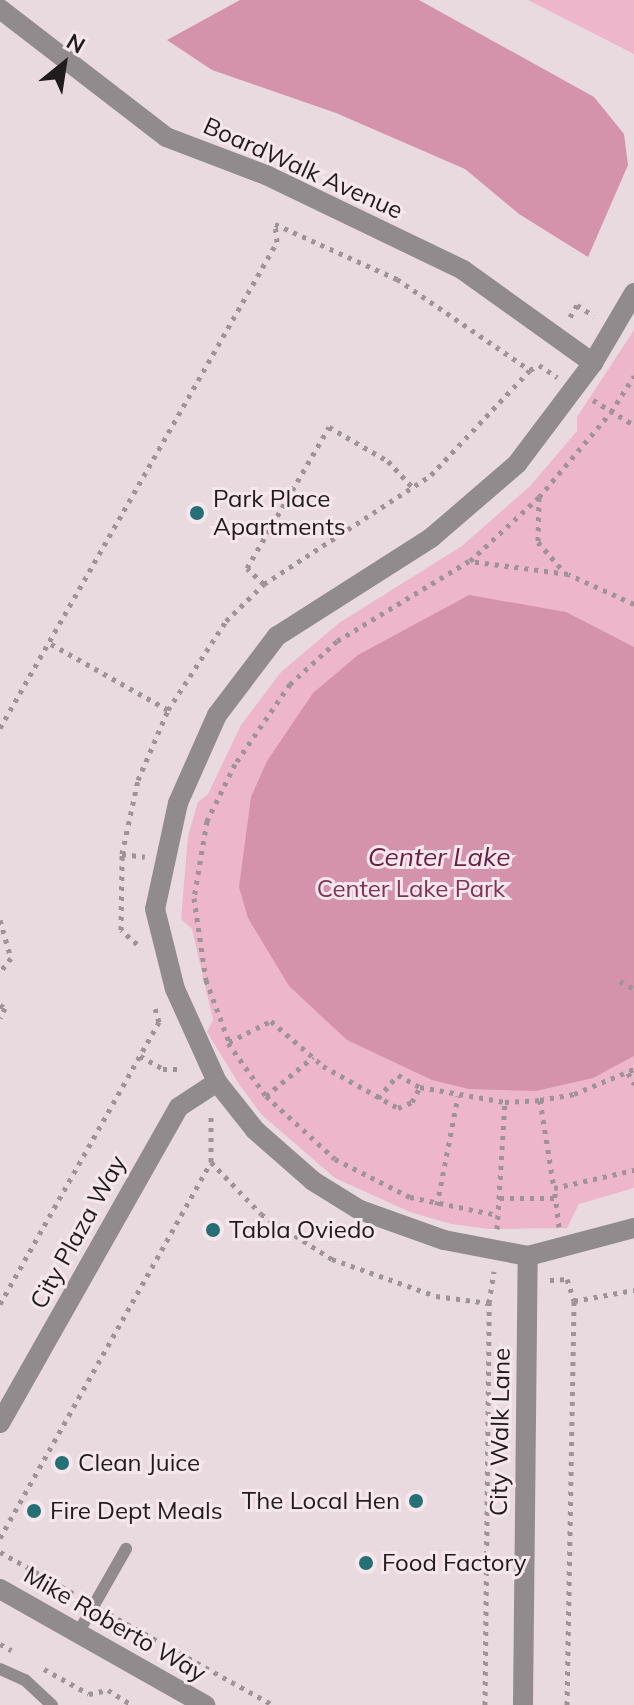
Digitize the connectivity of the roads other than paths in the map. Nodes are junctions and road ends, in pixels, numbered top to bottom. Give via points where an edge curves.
1 (0, 9) edge
2 (634, 293) edge
3 (593, 363) junction
4 (217, 1082) junction
5 (634, 1228) edge
6 (528, 1256) junction
7 (0, 1423) edge
8 (126, 1549) dead end
9 (0, 1589) edge
10 (78, 1633) junction
11 (0, 1669) edge
12 (52, 1705) edge
13 (205, 1705) edge
14 (523, 1705) edge

1 - 3 street, BoardWalk Avenue via 166,137 266,175 463,270
2 - 3 street
3 - 4 street via 517,464 431,538 277,636 217,715 178,803 155,909 175,989
4 - 6 street via 255,1130 313,1181 360,1210 444,1240
4 - 7 street, City Plaza Way via 179,1107
5 - 6 street
6 - 14 street, City Walk Lane
8 - 10 lane
9 - 10 street, Mike Roberto Way
10 - 13 street, Mike Roberto Way
11 - 12 lane via 25,1680

